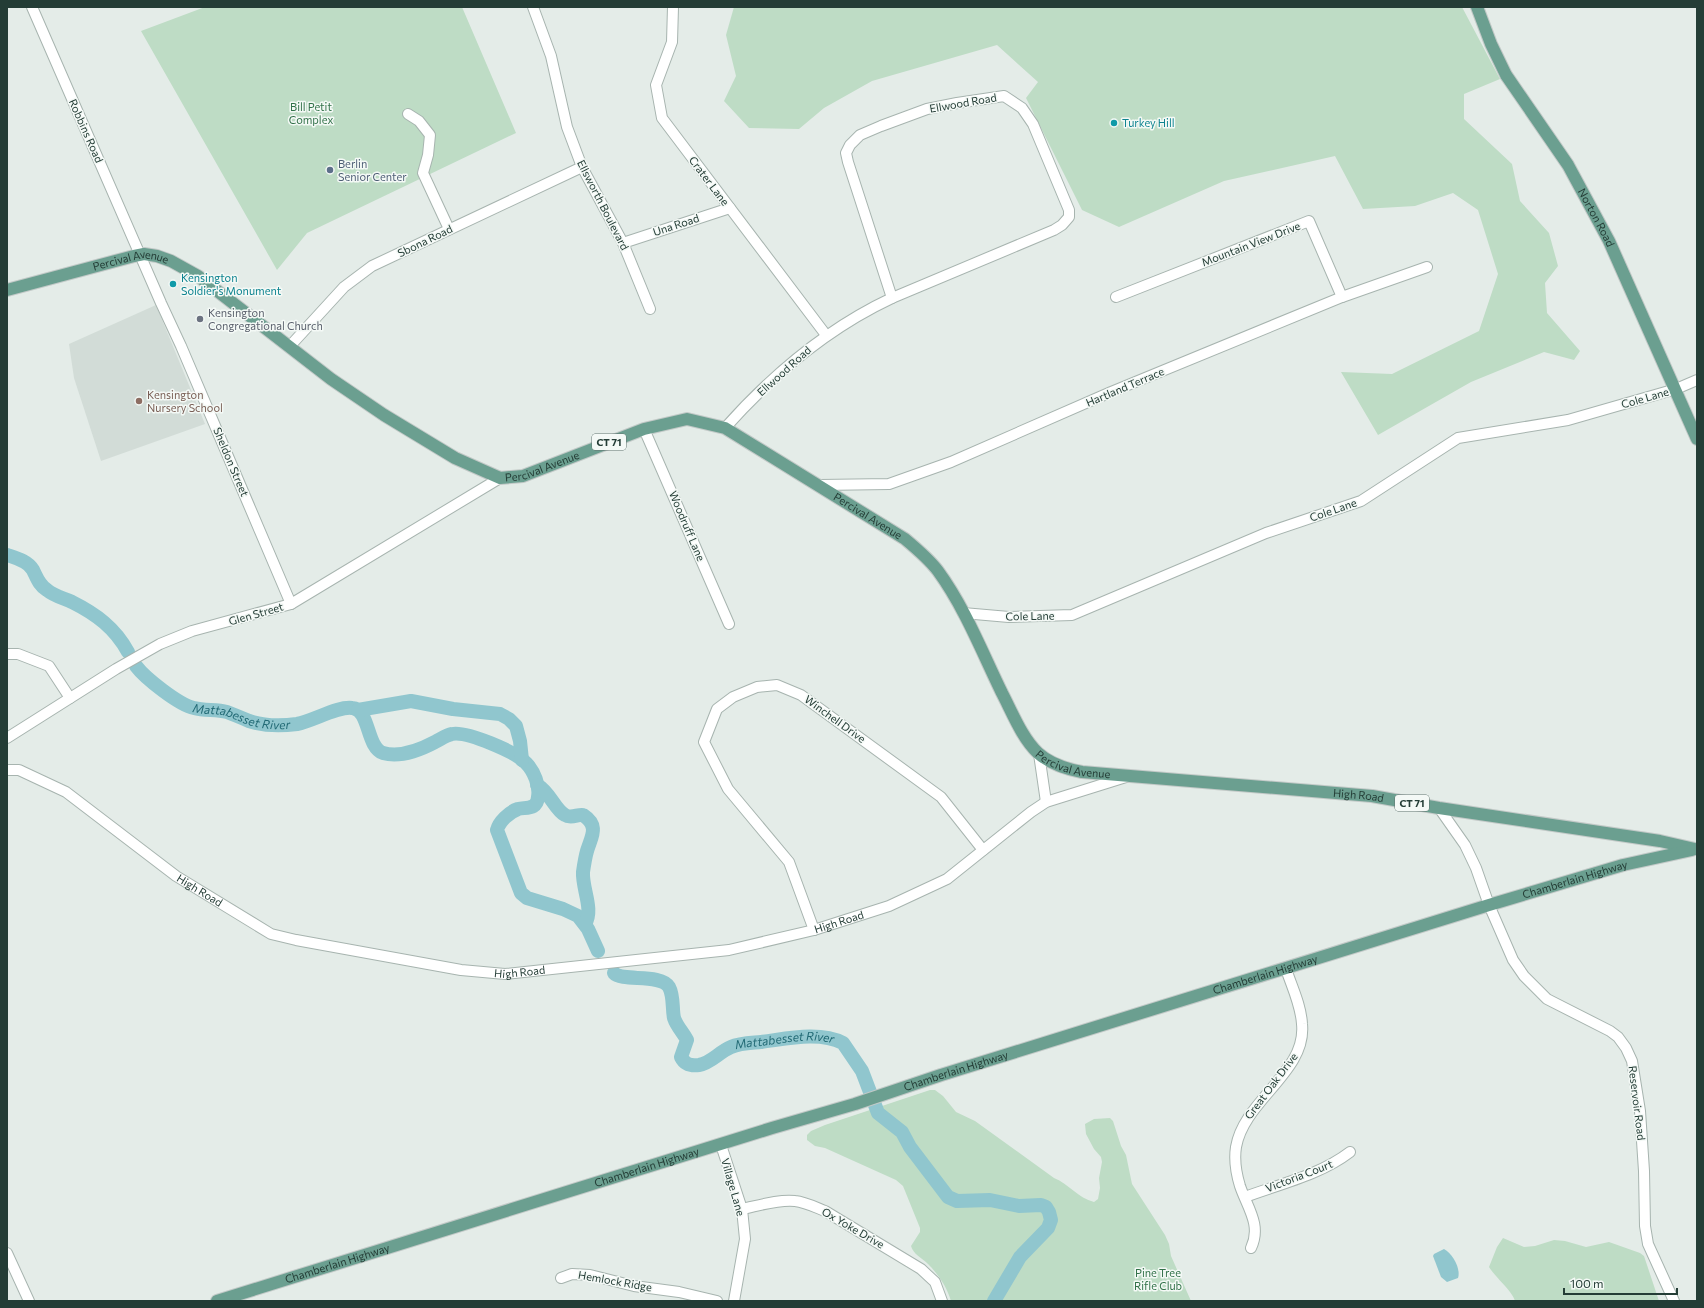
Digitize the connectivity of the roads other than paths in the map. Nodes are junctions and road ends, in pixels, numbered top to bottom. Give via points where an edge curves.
1 (32, 7) edge
2 (533, 7) edge
3 (674, 7) edge
4 (1477, 7) edge
5 (408, 114) dead end
6 (582, 168) junction
7 (730, 208) junction
8 (449, 229) junction
9 (623, 243) junction
10 (141, 254) junction
11 (1427, 267) dead end
12 (7, 290) edge
13 (1116, 297) dead end
14 (1342, 297) junction
15 (892, 298) junction
16 (650, 309) dead end
17 (826, 335) junction
18 (290, 346) junction
19 (1697, 380) edge
20 (1676, 389) junction
21 (644, 428) junction
22 (725, 428) junction
23 (1697, 439) edge
24 (500, 478) junction
25 (820, 485) junction
26 (291, 604) junction
27 (963, 613) junction
28 (729, 624) dead end
29 (7, 654) edge
30 (70, 698) junction
31 (7, 738) edge
32 (1039, 754) junction
33 (7, 770) edge
34 (1127, 776) junction
35 (1046, 802) junction
36 (1439, 808) junction
37 (1696, 849) edge
38 (983, 850) junction
39 (1489, 905) junction
40 (814, 930) junction
41 (1286, 969) junction
42 (721, 1145) junction
43 (1350, 1152) dead end
44 (1245, 1197) junction
45 (742, 1209) junction
46 (1251, 1248) dead end
47 (7, 1253) edge
48 (561, 1278) dead end
49 (29, 1301) edge
50 (217, 1301) edge
51 (717, 1301) edge
52 (734, 1301) edge
53 (942, 1301) edge
54 (1674, 1301) edge

1 - 10 street, Robbins Road
2 - 6 street, Ellsworth Boulevard via 551,56 567,127
3 - 7 street, Crater Lane via 672,42 656,85 662,118
4 - 20 main road, Norton Road via 1506,75 1568,165 1609,241
5 - 8 street via 420,121 430,135 423,173
6 - 8 street, Sbona Road
6 - 9 street, Ellsworth Boulevard
7 - 9 street, Una Road
7 - 17 street, Crater Lane
8 - 18 street, Sbona Road via 372,266 344,286
9 - 16 street, Ellsworth Boulevard
10 - 12 main road, Percival Avenue / CT 71
10 - 18 main road, Percival Avenue / CT 71 via 162,258 198,276
10 - 26 street, Sheldon Street
11 - 14 street, Hartland Terrace
13 - 14 street, Mountain View Drive via 1309,222
14 - 25 street, Hartland Terrace via 1111,392 951,462 889,484
15 - 15 street, Ellwood Road via 1054,230 1069,217 1069,210 1033,124 1015,102 1004,96 926,109 860,135 850,145 846,153 848,162
15 - 17 street, Ellwood Road via 850,319
17 - 22 street, Ellwood Road via 794,360
18 - 24 main road, Percival Avenue / CT 71 via 331,379 384,415 455,458
19 - 20 street, Cole Lane
20 - 23 main road, Norton Road
20 - 27 street, Cole Lane via 1568,420 1458,438 1361,501 1266,533 1072,615 1009,617
21 - 22 main road, Percival Avenue / CT 71 via 687,419
21 - 24 main road, Percival Avenue / CT 71 via 523,476
21 - 28 street, Woodruff Lane
22 - 25 main road, Percival Avenue / CT 71
24 - 26 street, Glen Street
25 - 27 main road, Percival Avenue / CT 71 via 905,539 922,553 938,570
26 - 30 street, Glen Street via 171,639
27 - 32 main road, Percival Avenue / CT 71 via 1013,714 1032,747
29 - 30 street via 18,654 49,666
30 - 31 street, Glen Street
32 - 34 main road, Percival Avenue / CT 71 via 1065,768
32 - 35 street
33 - 40 street, High Road via 19,770 66,792 176,876 271,934 296,940 461,970 505,974 729,950
34 - 35 street, High Road
34 - 36 main road, High Road / CT 71 via 1372,796
35 - 38 street, High Road
36 - 37 main road, High Road / CT 71 via 1660,841
36 - 39 street, Reservoir Road via 1465,845
37 - 39 main road, Chamberlain Highway via 1623,865
38 - 40 street, High Road via 947,879 889,906
38 - 40 street, Winchell Drive via 941,797 802,694 777,685 757,687 733,696 717,709 704,742 728,789 789,862
39 - 41 main road, Chamberlain Highway
39 - 54 street, Reservoir Road via 1513,960 1534,988 1547,999 1610,1031 1618,1037 1632,1061 1640,1111 1648,1244
41 - 42 main road, Chamberlain Highway
41 - 44 street, Great Oak Drive via 1301,1015 1302,1036 1296,1054 1250,1114 1239,1136 1235,1160 1236,1173
42 - 45 street, Village Lane
42 - 50 main road, Chamberlain Highway
43 - 44 street, Victoria Court via 1339,1161
44 - 46 street, Great Oak Drive via 1256,1225 1256,1235
45 - 52 street, Village Lane via 745,1239
45 - 53 street, Ox Yoke Drive via 793,1200 825,1211 921,1269 934,1282
47 - 49 street
48 - 51 street, Hemlock Ridge via 572,1274 590,1276

